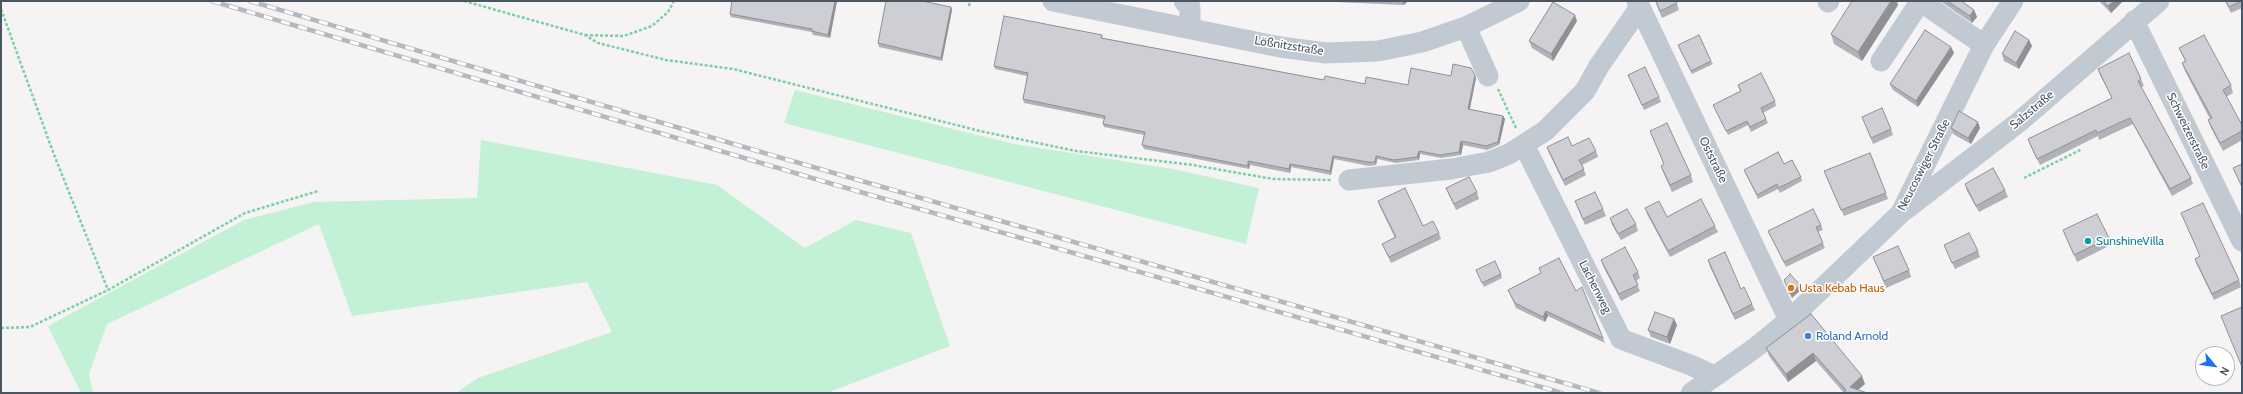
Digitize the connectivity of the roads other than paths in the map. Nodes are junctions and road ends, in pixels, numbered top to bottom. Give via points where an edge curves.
1 (1053, 1) edge
2 (1184, 1) edge
3 (1519, 1) edge
4 (1920, 1) edge
5 (2014, 1) edge
6 (2158, 1) edge
7 (1638, 4) edge
8 (2134, 21) junction
9 (1466, 27) junction
10 (1190, 28) junction
11 (1984, 45) junction
12 (1881, 61) dead end
13 (1488, 76) road end
14 (1524, 145) junction
15 (1349, 180) road end
16 (1901, 213) junction
17 (2242, 241) edge
18 (1789, 320) junction
19 (1714, 376) junction
20 (1691, 393) edge

1 - 10 street, Lößnitzstraße
2 - 10 street via 1190,7
3 - 9 street, Lößnitzstraße
4 - 11 street
4 - 12 street
5 - 11 street, Neucoswiger Straße
6 - 8 street, Salzstraße
7 - 14 street via 1585,91 1545,131
7 - 18 street, Oststraße
8 - 16 street, Salzstraße via 2019,122
8 - 17 street, Schweizerstraße
9 - 10 street, Lößnitzstraße via 1422,42 1378,51 1326,53
9 - 13 street
11 - 16 street, Neucoswiger Straße
14 - 15 street via 1488,162 1436,171
14 - 19 street, Lachenweg via 1621,339
16 - 18 street, Neucoswiger Straße
18 - 19 street, Neucoswiger Straße via 1755,348
19 - 20 street, Neucoswiger Straße

